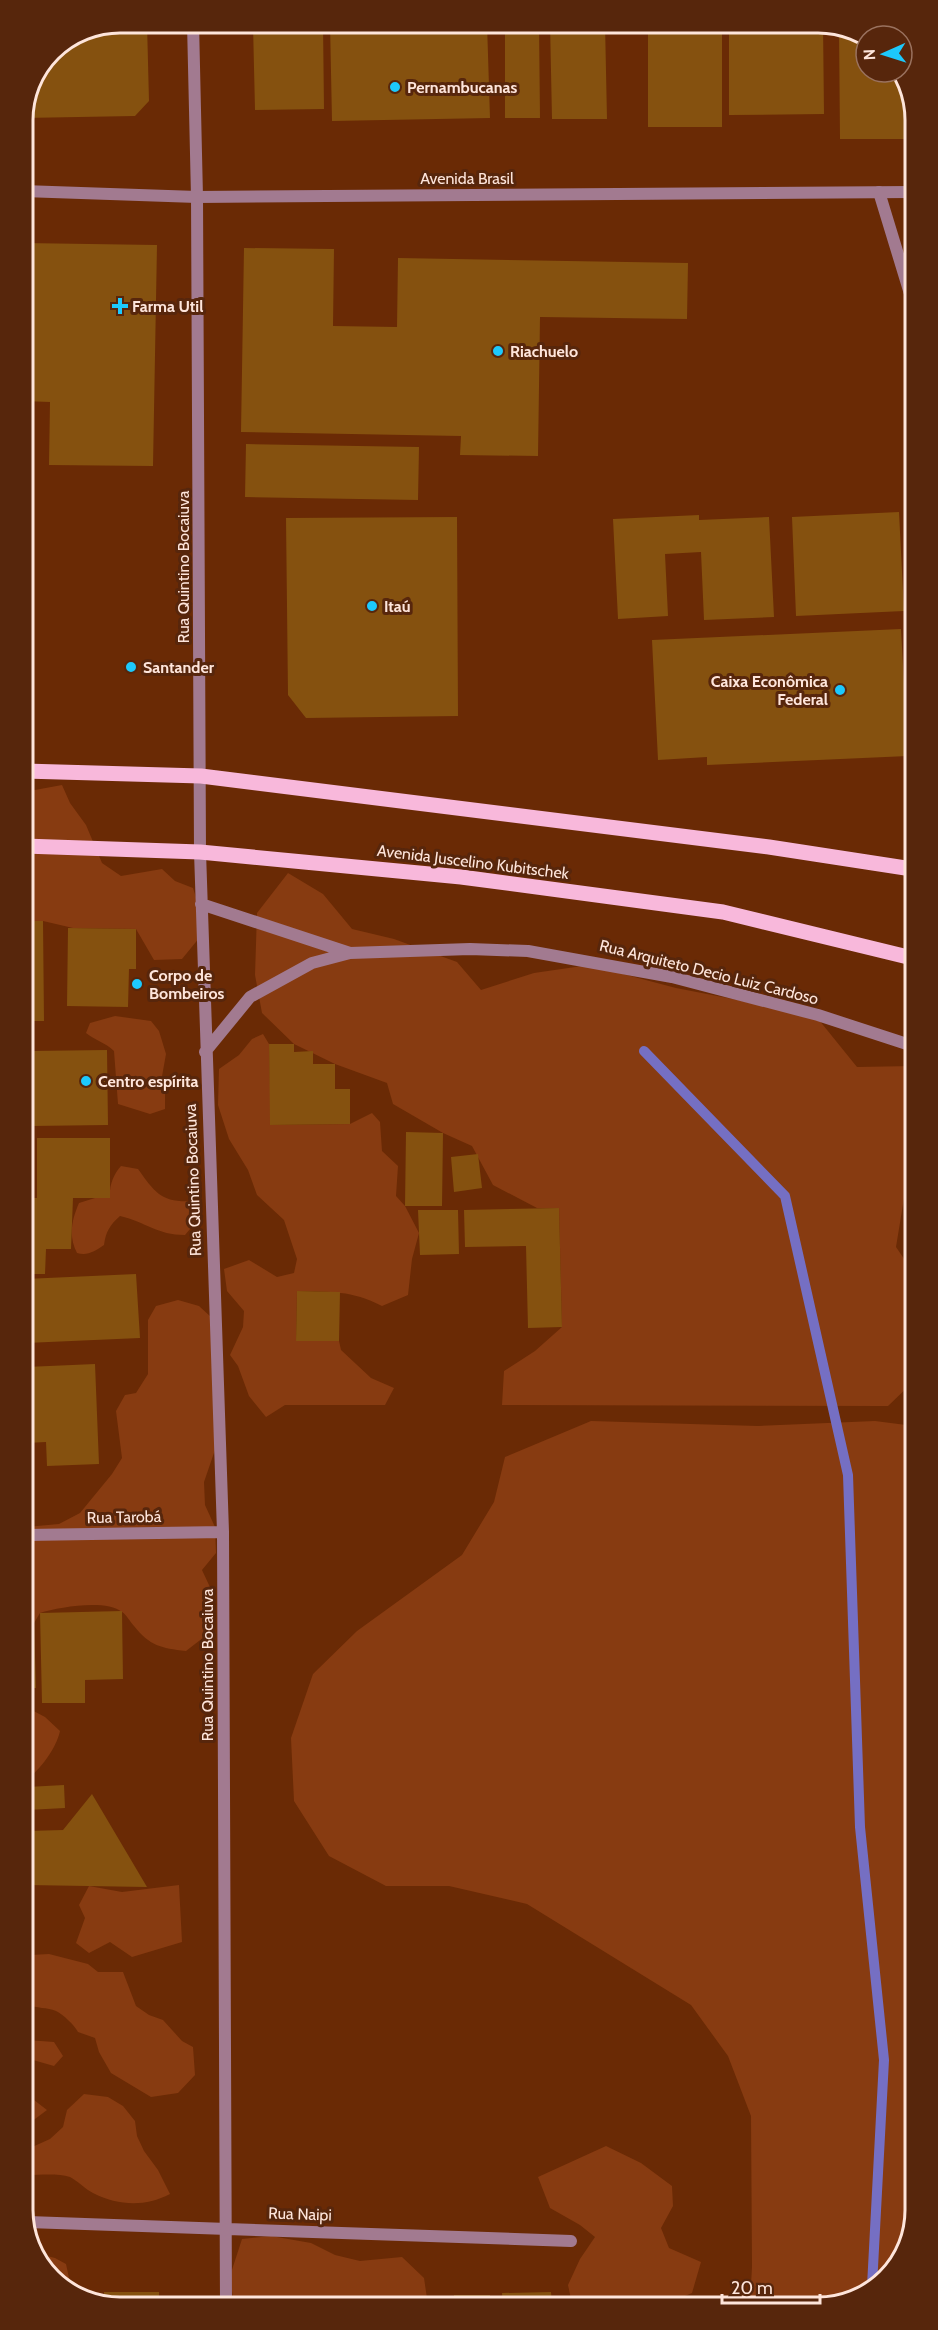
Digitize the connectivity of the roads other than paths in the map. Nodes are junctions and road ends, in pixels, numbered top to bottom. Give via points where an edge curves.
1 (193, 33) edge
2 (33, 191) edge
3 (879, 192) junction
4 (905, 192) edge
5 (197, 197) junction
6 (905, 277) edge
7 (33, 771) edge
8 (201, 776) junction
9 (33, 846) edge
10 (200, 852) junction
11 (905, 868) edge
12 (201, 904) junction
13 (350, 952) junction
14 (905, 956) edge
15 (905, 1044) edge
16 (205, 1052) junction
17 (223, 1532) junction
18 (33, 1535) edge
19 (34, 2222) edge
20 (227, 2228) junction
21 (572, 2241) dead end
22 (226, 2297) edge

1 - 5 street, Rua Quintino Bocaiuva
2 - 5 street, Avenida Brasil
3 - 4 street, Avenida Brasil
3 - 5 street, Avenida Brasil
3 - 6 street
5 - 8 street, Rua Quintino Bocaiuva
7 - 8 main road
8 - 10 street, Rua Quintino Bocaiuva
8 - 11 main road via 769,847
9 - 10 main road, Avenida Juscelino Kubitschek
10 - 12 street, Rua Quintino Bocaiuva
10 - 14 main road, Avenida Juscelino Kubitschek via 461,877 723,912
12 - 13 street
12 - 16 street, Rua Quintino Bocaiuva
13 - 15 street, Rua Arquiteto Decio Luiz Cardoso via 470,949 579,958 766,1001
13 - 16 street, Rua Arquiteto Decio Luiz Cardoso via 312,963 250,997
16 - 17 street, Rua Quintino Bocaiuva
17 - 18 street, Rua Tarobá
17 - 20 street, Rua Quintino Bocaiuva
19 - 20 street, Rua Naipi
20 - 21 street, Rua Naipi
20 - 22 street, Rua Quintino Bocaiuva

